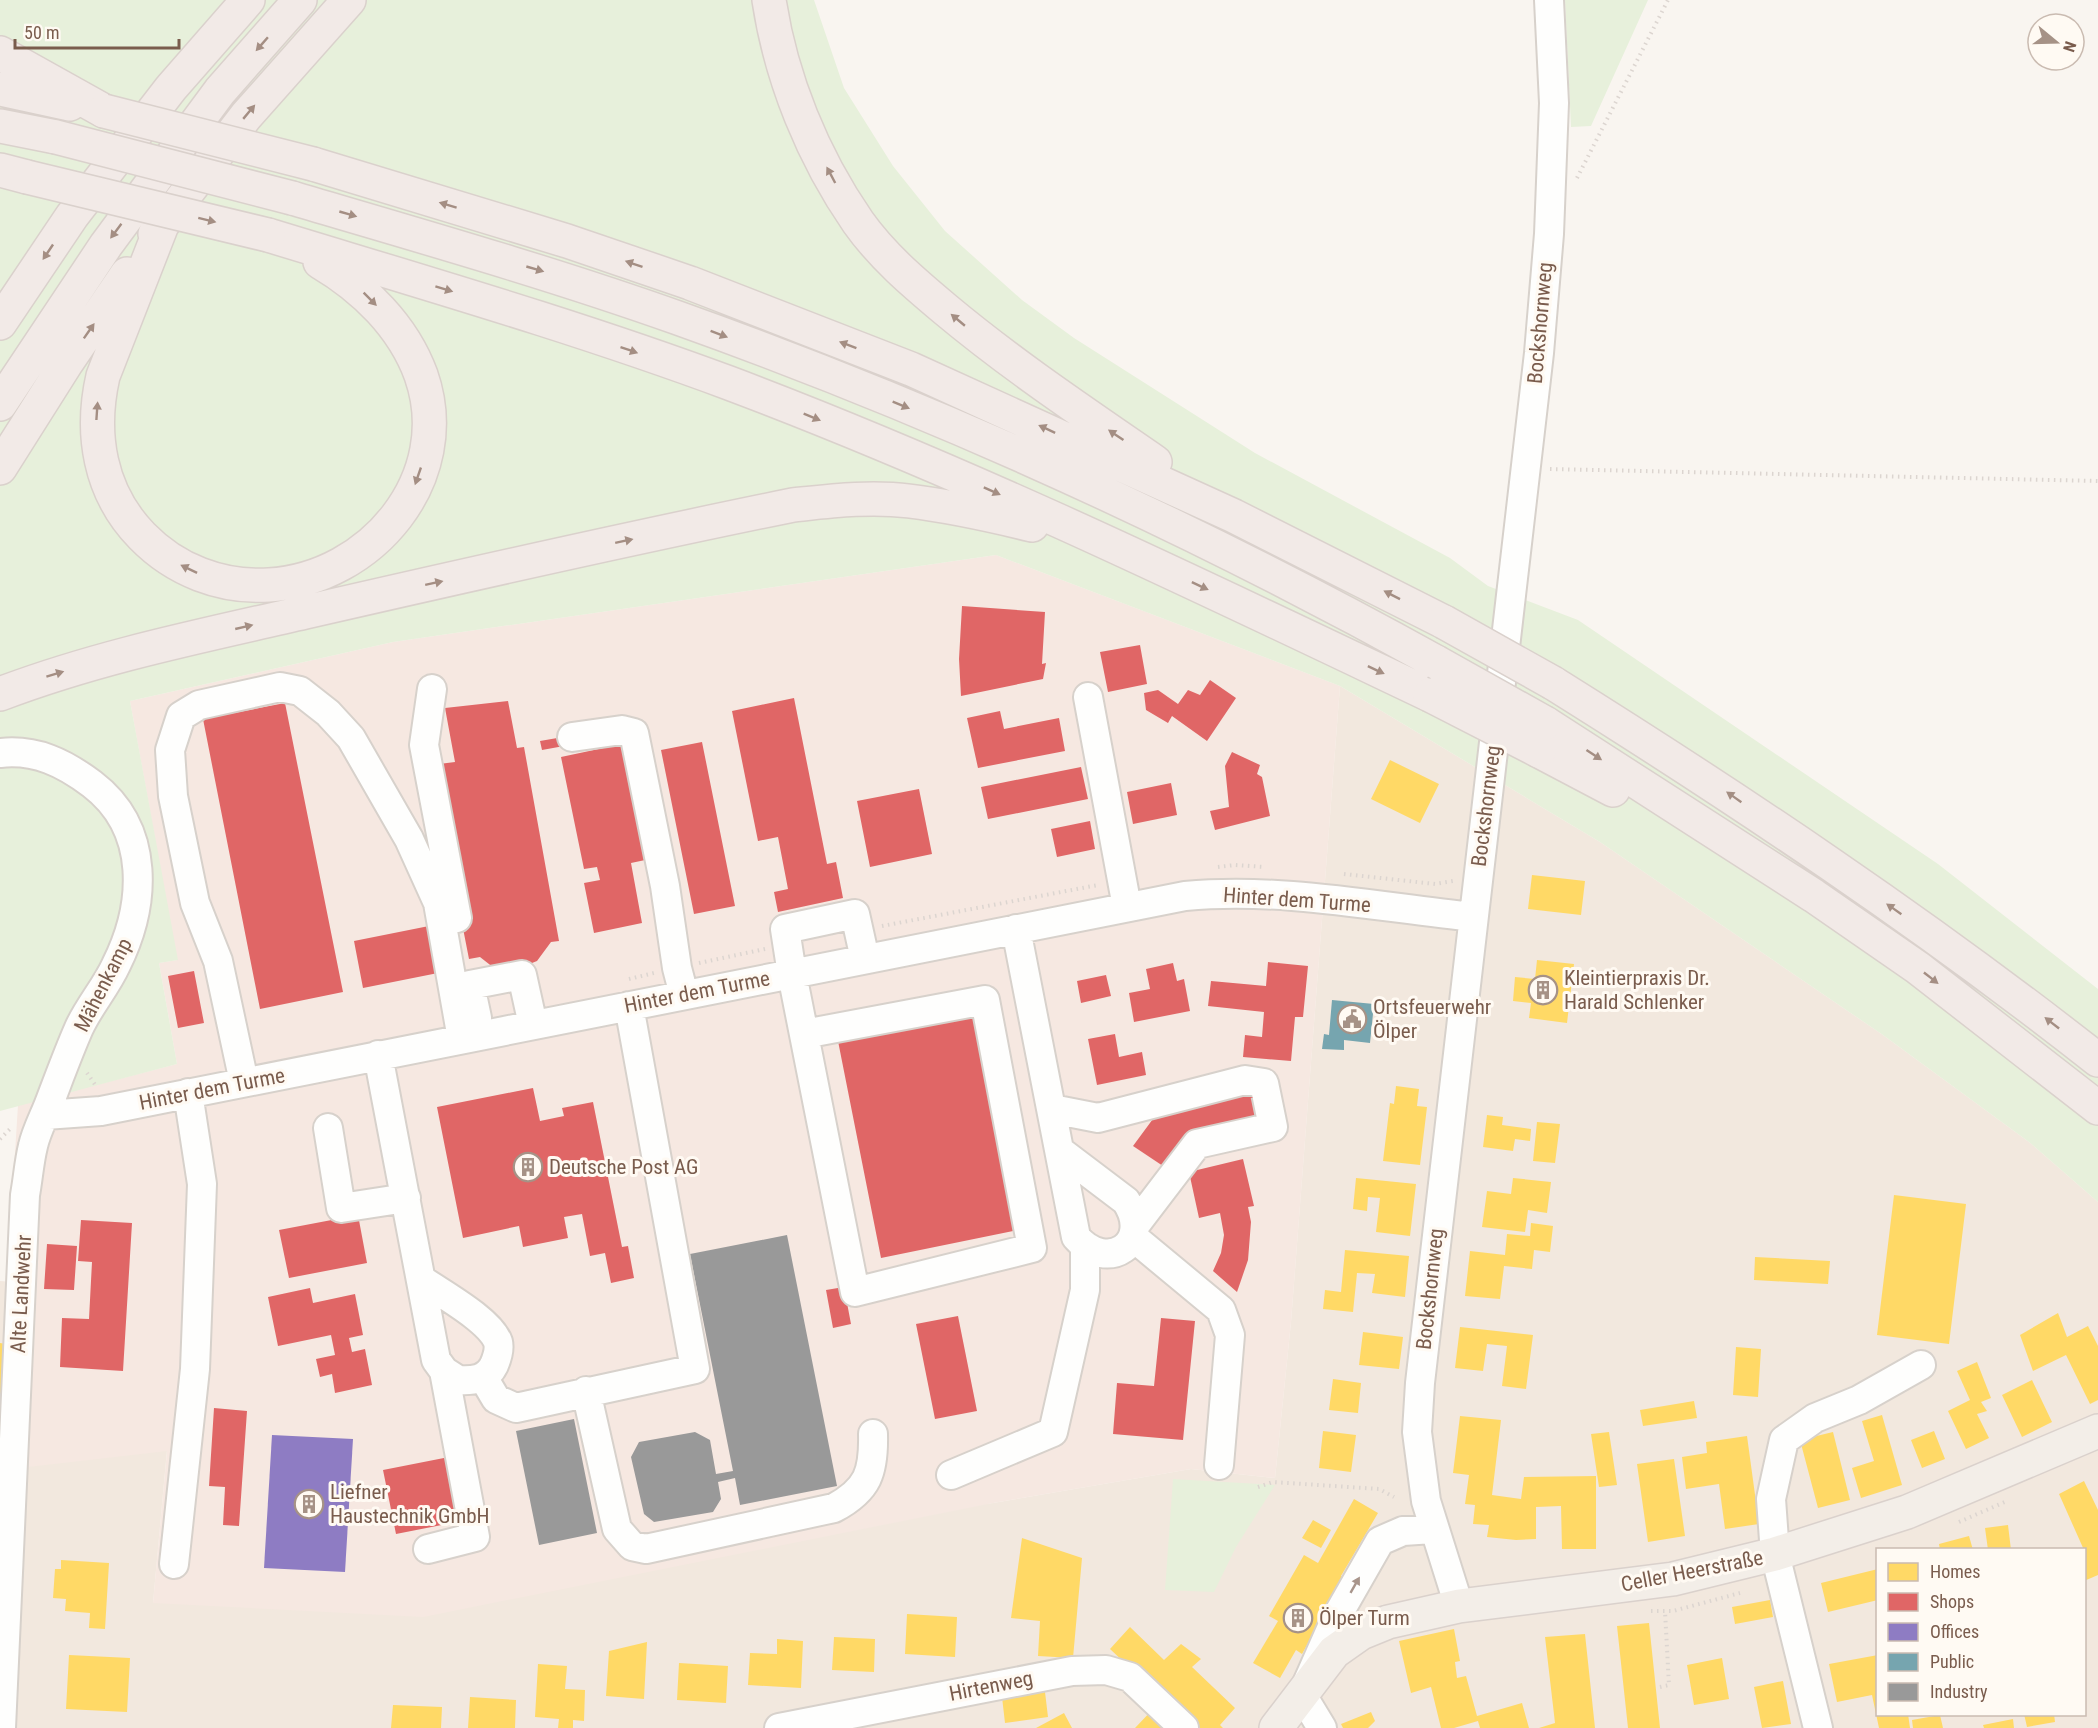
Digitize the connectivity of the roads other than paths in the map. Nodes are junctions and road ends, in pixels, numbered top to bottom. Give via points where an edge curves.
1 (219, 0) edge
2 (248, 0) edge
3 (300, 0) edge
4 (349, 0) edge
5 (769, 0) edge
6 (1549, 0) edge
7 (0, 53) edge
8 (171, 88) junction
9 (0, 89) edge
10 (104, 111) junction
11 (0, 126) edge
12 (14, 173) edge
13 (162, 225) junction
14 (268, 235) junction
15 (0, 323) edge
16 (0, 404) edge
17 (0, 468) edge
18 (1233, 516) junction
19 (1147, 561) junction
20 (432, 689) dead end
21 (0, 694) edge
22 (1088, 697) dead end
23 (572, 737) dead end
24 (1542, 737) junction
25 (0, 753) edge
26 (1127, 908) junction
27 (1473, 917) junction
28 (1016, 929) junction
29 (865, 959) junction
30 (792, 974) junction
31 (470, 985) junction
32 (684, 995) junction
33 (629, 1006) junction
34 (533, 1025) junction
35 (804, 1034) junction
36 (471, 1037) junction
37 (378, 1055) junction
38 (2098, 1060) edge
39 (244, 1082) junction
40 (188, 1093) junction
41 (2098, 1108) edge
42 (1052, 1109) junction
43 (45, 1115) junction
44 (328, 1128) dead end
45 (1059, 1151) junction
46 (406, 1198) junction
47 (1134, 1231) junction
48 (1085, 1248) junction
49 (422, 1280) junction
50 (1922, 1365) dead end
51 (444, 1371) junction
52 (483, 1377) junction
53 (586, 1391) junction
54 (2098, 1431) edge
55 (873, 1434) dead end
56 (1219, 1465) dead end
57 (951, 1475) dead end
58 (1432, 1529) junction
59 (428, 1550) dead end
60 (1775, 1554) junction
61 (174, 1564) dead end
62 (1459, 1606) junction
63 (1302, 1695) junction
64 (1, 1728) edge
65 (779, 1728) edge
66 (1184, 1728) edge
67 (1276, 1728) edge
68 (1322, 1728) edge
69 (1818, 1728) edge

1 - 8 highway
2 - 8 highway
3 -> 16 highway via 220,91 106,245
13 -> 4 highway via 246,116
18 -> 5 highway via 994,350 914,284 886,255 853,213 796,103 781,61
6 - 27 street, Bockshornweg via 1554,103 1549,234
7 - 10 highway
8 -> 15 highway via 72,216
9 - 10 highway
18 -> 10 highway, bridge via 921,373 690,283 314,164
11 -> 24 highway, bridge via 292,198 552,274 670,315 968,432 1127,504 1349,615 1436,662
12 -> 14 highway, bridge
14 -> 13 highway via 337,272 373,302 388,319 421,375 428,416 419,475 400,512 374,543 321,575 257,586 211,579 169,559 135,529 110,489 102,467 96,421 103,376
17 -> 13 highway via 67,362
14 -> 19 highway via 499,306 727,383 942,469
38 -> 18 highway, bridge via 1931,934 1730,795 1553,683 1444,622
21 -> 19 highway via 106,659 793,505 851,499 907,501 985,514 1065,534
19 -> 24 highway, bridge via 1430,695
20 - 31 street via 424,745
22 - 26 street
23 - 32 street via 622,730 634,733
24 -> 41 highway via 1814,896 1918,968
25 - 43 street, Mähenkamp via 47,757 71,768 97,788 133,841 139,868 139,900 132,930 116,966 80,1025
26 - 27 street, Hinter dem Turme via 1185,896 1255,893
26 - 28 street, Hinter dem Turme
27 - 58 street, Bockshornweg via 1420,1383 1417,1432
28 - 29 street, Hinter dem Turme
28 - 42 street
29 - 30 street, Hinter dem Turme
29 - 30 street via 855,914 785,929
30 - 32 street, Hinter dem Turme
30 - 35 street
31 - 34 street via 522,975
31 - 36 street
32 - 33 street, Hinter dem Turme
33 - 34 street, Hinter dem Turme
33 - 53 street via 695,1369
34 - 36 street, Hinter dem Turme
35 - 35 street via 985,1000 1032,1248 855,1292
36 - 37 street, Hinter dem Turme
36 - 39 street via 438,903 409,839 351,738 300,691 280,687 199,705 182,716 170,750 173,796 195,903 218,961
37 - 39 street, Hinter dem Turme
37 - 46 street
39 - 40 street, Hinter dem Turme
40 - 43 street, Hinter dem Turme via 101,1111
40 - 61 street via 202,1184 195,1369
42 - 45 street
42 - 47 street via 1098,1118 1245,1080 1264,1083 1273,1126 1197,1144
43 - 64 street, Alte Landwehr via 33,1145 25,1195
44 - 46 street via 341,1208
45 - 47 street via 1126,1201 1132,1211
45 - 48 street via 1076,1237
46 - 49 street
47 - 48 street via 1125,1249 1098,1254
47 - 56 street via 1221,1310 1224,1318 1230,1335
48 - 57 street via 1084,1290 1053,1432
49 - 51 street via 436,1360
49 - 52 street via 494,1335 499,1345 498,1357
50 - 60 street via 1859,1400 1815,1418 1784,1440 1771,1499
51 - 52 street via 458,1380
51 - 59 street via 475,1537
52 - 53 street via 496,1399 516,1408
53 - 55 street via 617,1529 632,1546 646,1549 834,1508 855,1497 869,1477
54 - 60 main road, Celler Heerstraße via 1907,1512
58 - 62 street, Bockshornweg
63 -> 58 street via 1336,1618 1380,1541 1403,1531
60 - 62 main road, Celler Heerstraße via 1673,1579
60 - 69 street
62 - 63 main road, Celler Heerstraße via 1388,1622 1361,1633 1334,1652
63 - 67 main road, Celler Heerstraße
63 - 68 street
65 - 66 street, Hirtenweg via 1072,1671 1107,1670 1130,1677

